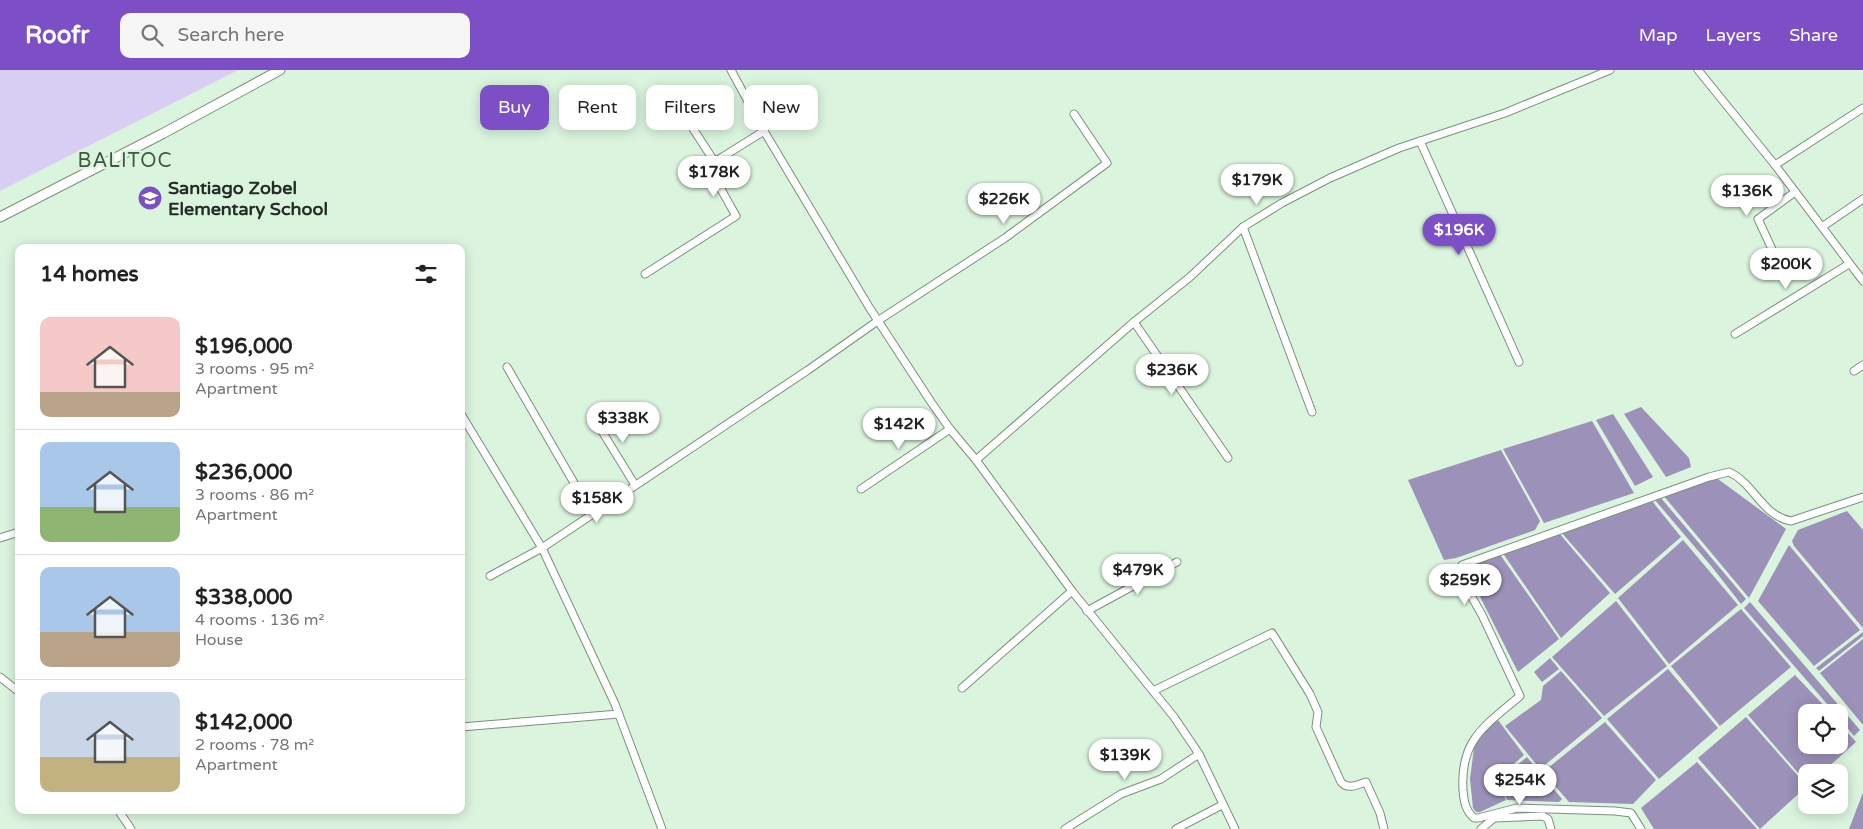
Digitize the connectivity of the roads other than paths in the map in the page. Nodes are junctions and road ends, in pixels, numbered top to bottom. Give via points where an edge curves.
1 (280, 70) edge
2 (731, 70) edge
3 (1610, 70) edge
4 (1698, 70) edge
5 (1863, 108) edge
6 (1074, 114) dead end
7 (694, 130) edge
8 (764, 131) junction
9 (1420, 140) junction
10 (714, 162) junction
11 (1775, 165) junction
12 (1795, 192) junction
13 (1863, 199) edge
14 (0, 216) edge
15 (1243, 227) junction
16 (1822, 227) junction
17 (1778, 262) dead end
18 (1850, 264) junction
19 (645, 274) dead end
20 (1863, 281) edge
21 (879, 320) junction
22 (1134, 322) junction
23 (1735, 334) dead end
24 (1519, 362) dead end
25 (1863, 365) edge
26 (507, 367) dead end
27 (1854, 371) dead end
28 (1312, 412) dead end
29 (592, 415) dead end
30 (465, 421) edge
31 (950, 429) junction
32 (1228, 458) dead end
33 (976, 460) junction
34 (635, 485) junction
35 (861, 489) dead end
36 (1863, 497) edge
37 (592, 514) junction
38 (15, 533) edge
39 (0, 538) edge
40 (542, 548) junction
41 (1177, 562) dead end
42 (490, 576) dead end
43 (1072, 591) junction
44 (1087, 611) junction
45 (0, 677) edge
46 (962, 688) dead end
47 (15, 689) edge
48 (1153, 691) junction
49 (619, 714) junction
50 (465, 727) edge
51 (1199, 754) junction
52 (1222, 805) junction
53 (121, 814) edge
54 (131, 829) edge
55 (662, 829) edge
56 (1064, 829) edge
57 (1176, 829) edge
58 (1235, 829) edge
59 (1384, 829) edge
60 (1481, 829) edge
61 (1551, 829) edge
62 (1641, 829) edge

1 - 14 main road
2 - 8 street
3 - 9 street via 1505,113
4 - 11 street
5 - 11 street
6 - 21 street via 1107,163 1005,238
7 - 10 street
8 - 10 street
8 - 21 street
9 - 15 street via 1330,178
9 - 24 street
10 - 19 street via 708,166 736,216
11 - 12 street
12 - 16 street
12 - 17 street via 1758,219
13 - 16 street
15 - 22 street via 1190,277
15 - 28 street
16 - 18 street
18 - 20 street
18 - 23 street
21 - 31 street
21 - 34 street
22 - 32 street
22 - 33 street
25 - 27 street
26 - 37 street
29 - 34 street
30 - 40 street
31 - 33 street
31 - 35 street
33 - 43 street
34 - 37 street
36 - 62 street via 1790,521 1780,519 1729,472 1462,565 1459,570 1461,578 1520,696 1473,739 1466,752 1462,780 1466,810 1474,818 1517,808 1615,811 1631,813
37 - 40 street
38 - 39 street
40 - 42 street
40 - 49 street
41 - 44 street
43 - 44 street
43 - 46 street
44 - 48 street
45 - 47 street
48 - 51 street
48 - 59 street via 1272,633 1310,694 1318,712 1316,727 1341,782 1350,787 1366,782
49 - 50 street
49 - 55 street
51 - 52 street
51 - 56 street via 1161,779 1121,794
52 - 57 street
52 - 58 street
53 - 54 street
60 - 61 street via 1494,818 1543,816 1548,819

